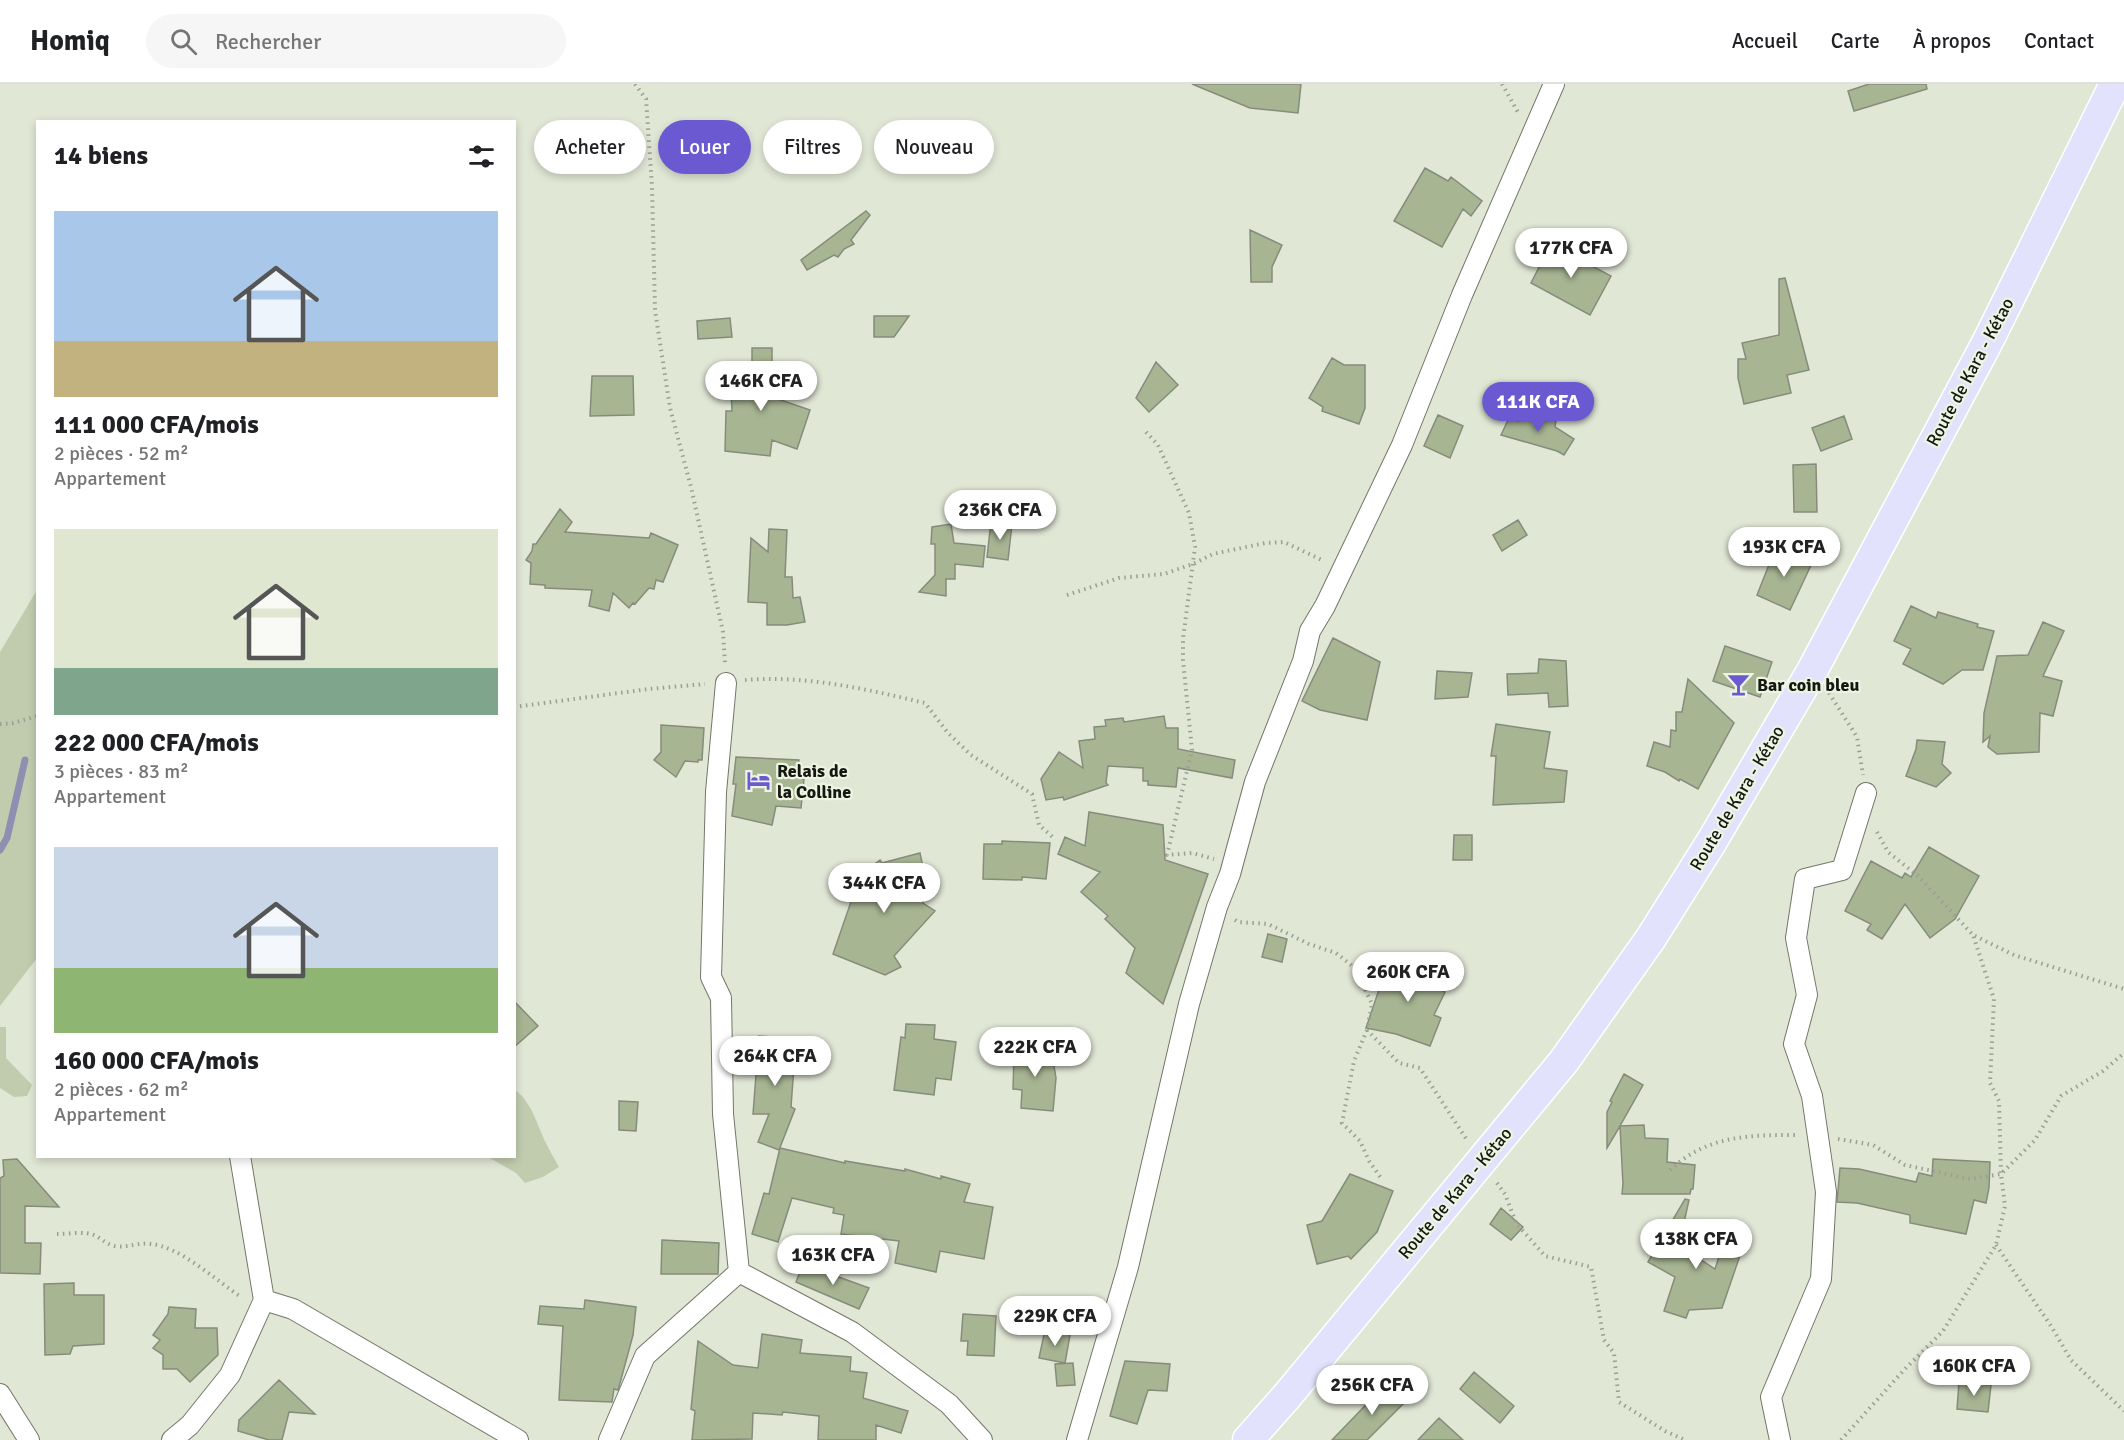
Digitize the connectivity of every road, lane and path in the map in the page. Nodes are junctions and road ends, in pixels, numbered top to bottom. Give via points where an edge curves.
1 (635, 84) edge
2 (1502, 84) edge
3 (1554, 84) edge
4 (2115, 84) edge
5 (1531, 136) junction
6 (1146, 432) dead end
7 (1193, 564) junction
8 (1342, 571) junction
9 (1067, 595) dead end
10 (1812, 671) junction
11 (726, 683) junction
12 (516, 707) edge
13 (36, 717) edge
14 (0, 724) edge
15 (1866, 794) junction
16 (1055, 839) dead end
17 (1230, 874) junction
18 (1217, 907) junction
19 (1973, 935) junction
20 (2124, 989) edge
21 (1367, 1030) junction
22 (2124, 1053) edge
23 (1819, 1136) junction
24 (240, 1158) edge
25 (1480, 1162) junction
26 (1670, 1170) dead end
27 (2001, 1174) junction
28 (1381, 1178) dead end
29 (57, 1234) dead end
30 (1996, 1245) junction
31 (739, 1272) junction
32 (263, 1303) junction
33 (0, 1394) edge
34 (2124, 1411) edge
35 (29, 1440) edge
36 (172, 1440) edge
37 (518, 1440) edge
38 (609, 1440) edge
39 (982, 1440) edge
40 (1077, 1440) edge
41 (1248, 1440) edge
42 (1685, 1440) edge
43 (1780, 1440) edge
44 (1841, 1440) edge

1 - 11 path via 646,99 655,310 670,408 723,632
2 - 5 path
3 - 5 street
4 - 10 main road, Route de Kara - Kétao via 1988,341
5 - 8 street via 1402,445
6 - 7 path via 1158,445 1189,513 1195,548
7 - 8 path via 1213,554 1284,542
7 - 9 path via 1164,574 1119,578
7 - 17 path via 1183,639 1192,750 1167,855 1192,854 1218,860
8 - 17 street via 1310,632 1303,661 1255,782
10 - 15 path via 1839,705 1857,737
10 - 25 main road, Route de Kara - Kétao via 1651,938 1564,1061
11 - 12 path
11 - 16 path via 786,679 839,684 925,703 971,755 1032,794 1039,825
11 - 31 street via 716,792 711,977 721,998 723,1114
13 - 14 path
15 - 19 path via 1877,833 1888,852 1918,876
15 - 23 street via 1842,870 1805,879 1796,938 1807,994 1794,1044 1812,1096
17 - 18 street
18 - 21 path via 1238,922 1268,924 1336,953 1354,968 1372,1004
18 - 40 street via 1189,1004 1128,1267
19 - 20 path via 2014,955
19 - 27 path via 1994,999 1990,1083 1999,1101
21 - 25 path via 1399,1063 1420,1068
21 - 28 path via 1354,1061 1342,1123 1360,1141
22 - 27 path via 2103,1071 2061,1096 2035,1140
23 - 26 path via 1762,1135 1713,1142
23 - 27 path via 1873,1145 1905,1165 1970,1179
23 - 43 street via 1826,1192 1821,1279 1771,1397
24 - 32 street
25 - 41 main road, Route de Kara - Kétao
25 - 42 path via 1505,1194 1516,1223 1545,1256 1591,1267 1604,1340 1614,1353 1619,1402
27 - 30 path via 2005,1206
29 - 32 path via 95,1236 114,1245 132,1247 149,1243 166,1247 250,1304
30 - 34 path via 2071,1360
30 - 44 path via 1943,1331
31 - 38 street via 645,1356
31 - 39 street via 852,1332 949,1404
32 - 36 street via 230,1375 190,1425
32 - 37 street via 293,1309
33 - 35 street

